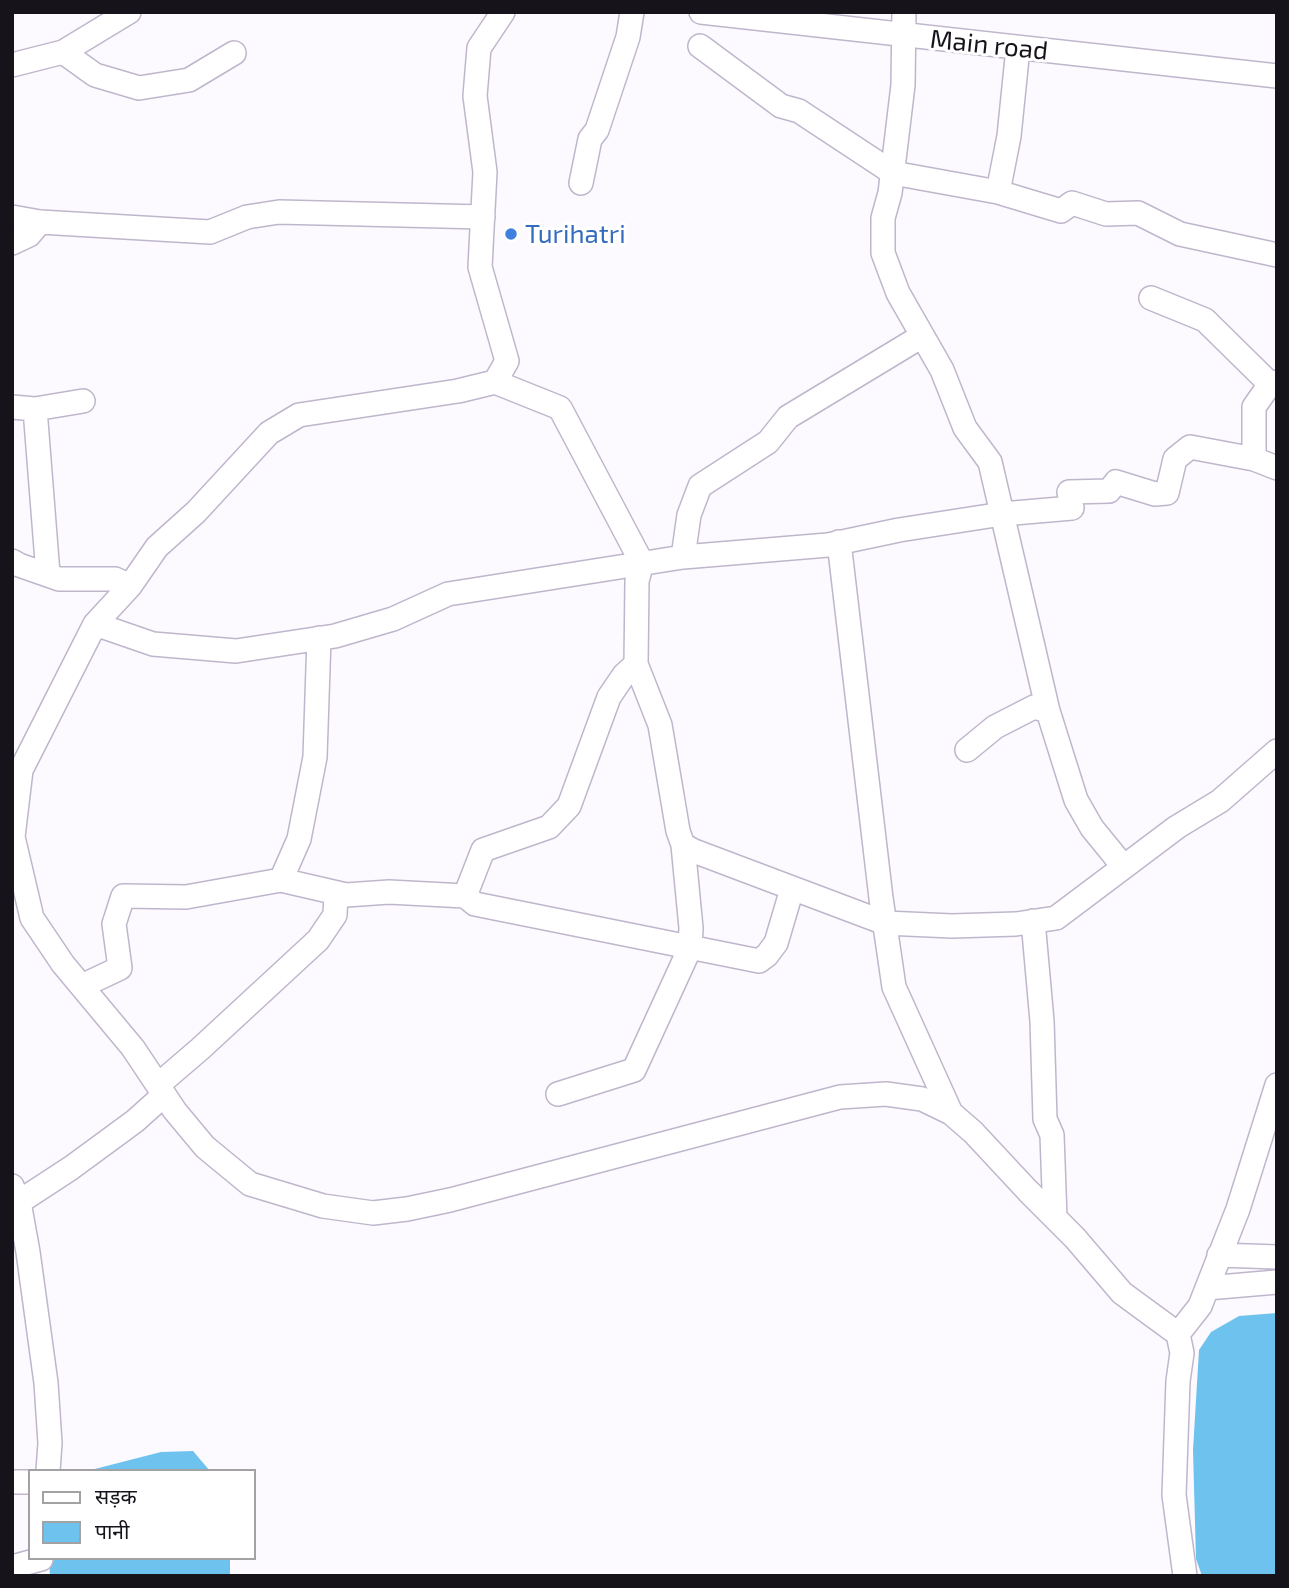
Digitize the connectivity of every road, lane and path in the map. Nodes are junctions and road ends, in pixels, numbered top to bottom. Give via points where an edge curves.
1 (128, 12) edge
2 (503, 12) edge
3 (632, 12) edge
4 (701, 12) edge
5 (904, 12) edge
6 (904, 35) junction
7 (700, 46) dead end
8 (1018, 48) junction
9 (63, 52) junction
10 (234, 53) dead end
11 (12, 65) edge
12 (1277, 76) edge
13 (893, 173) junction
14 (581, 183) dead end
15 (998, 192) junction
16 (12, 217) edge
17 (483, 217) junction
18 (40, 222) junction
19 (12, 243) edge
20 (1277, 255) edge
21 (1151, 298) dead end
22 (922, 336) junction
23 (495, 382) junction
24 (1274, 383) edge
25 (83, 401) dead end
26 (24, 408) edge
27 (1254, 459) junction
28 (1277, 468) edge
29 (1002, 514) junction
30 (839, 542) junction
31 (683, 556) junction
32 (12, 561) edge
33 (642, 563) junction
34 (48, 574) junction
35 (130, 586) junction
36 (96, 624) junction
37 (319, 638) junction
38 (636, 664) junction
39 (1048, 711) junction
40 (967, 750) dead end
41 (1277, 751) edge
42 (12, 837) edge
43 (682, 845) junction
44 (1123, 866) junction
45 (281, 880) junction
46 (792, 889) junction
47 (336, 893) junction
48 (465, 896) junction
49 (1033, 921) junction
50 (885, 923) junction
51 (690, 948) junction
52 (82, 986) junction
53 (1277, 1085) edge
54 (161, 1090) junction
55 (558, 1094) dead end
56 (951, 1113) junction
57 (15, 1197) edge
58 (1055, 1218) junction
59 (1219, 1255) junction
60 (1277, 1257) edge
61 (1277, 1282) edge
62 (1207, 1287) junction
63 (1178, 1334) junction
64 (48, 1469) edge
65 (40, 1564) edge
66 (12, 1567) edge
67 (1185, 1576) edge

1 - 9 street
2 - 17 street via 479,48 475,96 485,172
3 - 14 street via 628,37 590,139
4 - 6 street, Main road
5 - 6 street
6 - 8 street, Main road
6 - 13 street
7 - 13 street via 781,106 799,111
8 - 12 street, Main road
8 - 15 street, Main road
9 - 10 street via 95,75 139,88 189,80
9 - 11 street
13 - 15 street
13 - 22 street via 883,218 883,253
15 - 20 street via 1061,211 1072,203 1106,214 1138,213 1180,234
16 - 18 street
17 - 18 street via 279,212 247,217 210,232
17 - 23 street via 480,267 507,361
18 - 19 street via 29,235
21 - 24 street via 1205,320
22 - 29 street via 942,370 965,428 990,462
22 - 31 street via 788,417 768,442 700,486 689,515
23 - 33 street via 560,408
23 - 35 street via 299,415 269,433 157,547
24 - 27 street via 1254,407
25 - 26 street
26 - 34 street
27 - 28 street
27 - 29 street via 1190,447 1175,459 1167,493 1155,494 1116,482 1109,491 1069,492 1072,508
29 - 30 street
29 - 39 street
30 - 31 street
30 - 50 street
31 - 33 street
32 - 34 street
33 - 37 street via 448,593 393,620
33 - 38 street via 637,582
34 - 35 street via 59,579 116,579
35 - 36 street
36 - 37 street via 153,644 236,651
36 - 42 street via 21,770
37 - 45 street via 315,757 299,839
38 - 43 street via 660,725
38 - 48 street via 609,697 569,806 549,827 483,850
39 - 40 street via 1034,707 995,727
39 - 44 street via 1076,800
41 - 44 street via 1220,801
42 - 52 street via 32,918
43 - 46 street
43 - 51 street
44 - 49 street via 1056,918
45 - 47 street
45 - 52 street via 186,897 123,897 114,924 120,968
46 - 50 street
46 - 51 street via 776,943 759,961
47 - 48 street
47 - 54 street via 335,915 318,940
48 - 51 street via 475,904
49 - 50 street via 952,926
49 - 58 street
50 - 56 street via 894,987
51 - 55 street via 634,1070
52 - 54 street
53 - 59 street
54 - 56 street via 205,1147 250,1184 323,1206 373,1213 450,1200 840,1097 910,1097
54 - 57 street via 135,1121 93,1153
56 - 58 street
57 - 64 street via 46,1383
58 - 63 street via 1122,1293
59 - 60 street
59 - 62 street
61 - 62 street
62 - 63 street via 1200,1306
63 - 67 street via 1182,1353 1174,1495
65 - 66 street

